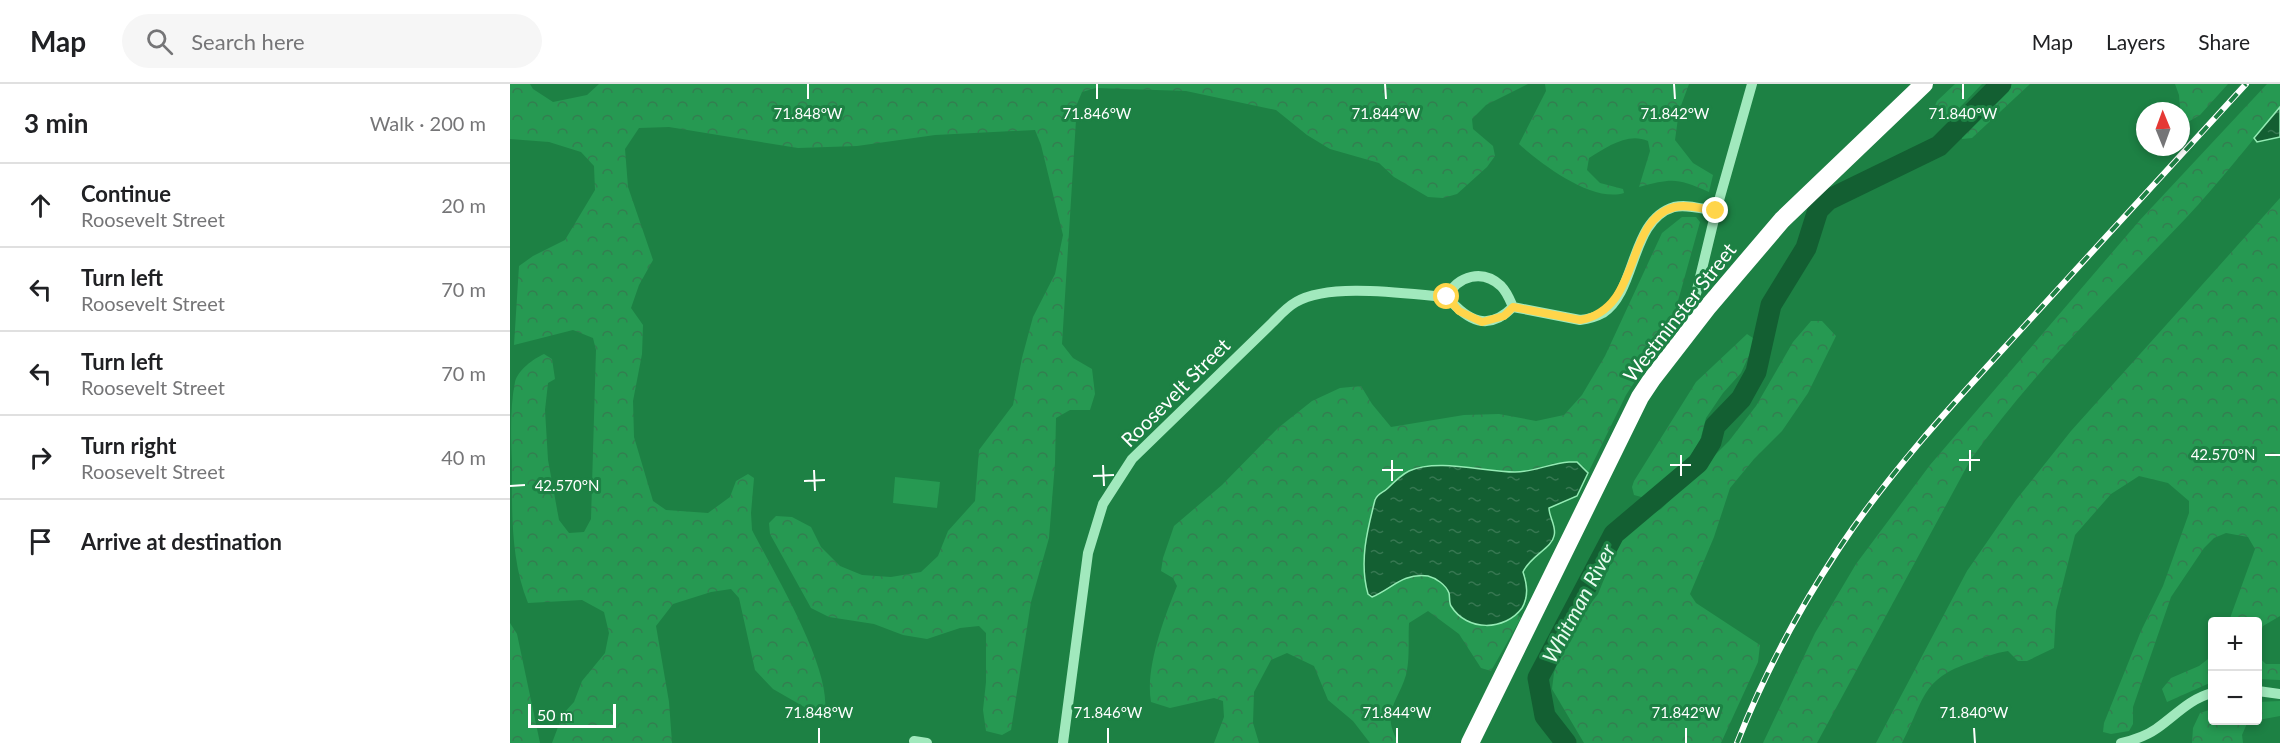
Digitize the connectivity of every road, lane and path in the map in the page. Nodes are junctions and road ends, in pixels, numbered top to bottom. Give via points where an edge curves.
1 (1752, 84) edge
2 (1924, 84) edge
3 (1716, 211) junction
4 (1447, 297) junction
5 (1513, 307) junction
6 (1685, 336) junction
7 (2262, 692) edge
8 (2280, 694) edge
9 (2208, 695) edge
10 (914, 741) dead end
11 (927, 743) edge
12 (1063, 743) edge
13 (1470, 743) edge
14 (2121, 743) edge

1 - 3 street
2 - 6 highway, Westminster Street via 1795,206
3 - 5 street via 1675,207 1649,224 1616,299 1604,313 1580,320
3 - 6 street
4 - 5 street via 1459,311 1482,322 1504,316
4 - 5 street via 1461,279 1478,276 1492,279 1503,288
4 - 12 street, Roosevelt Street via 1335,290 1295,302 1132,459 1103,504 1088,553
6 - 13 highway, Westminster Street via 1640,397
7 - 8 street
9 - 14 street via 2187,705 2156,729
10 - 11 street

